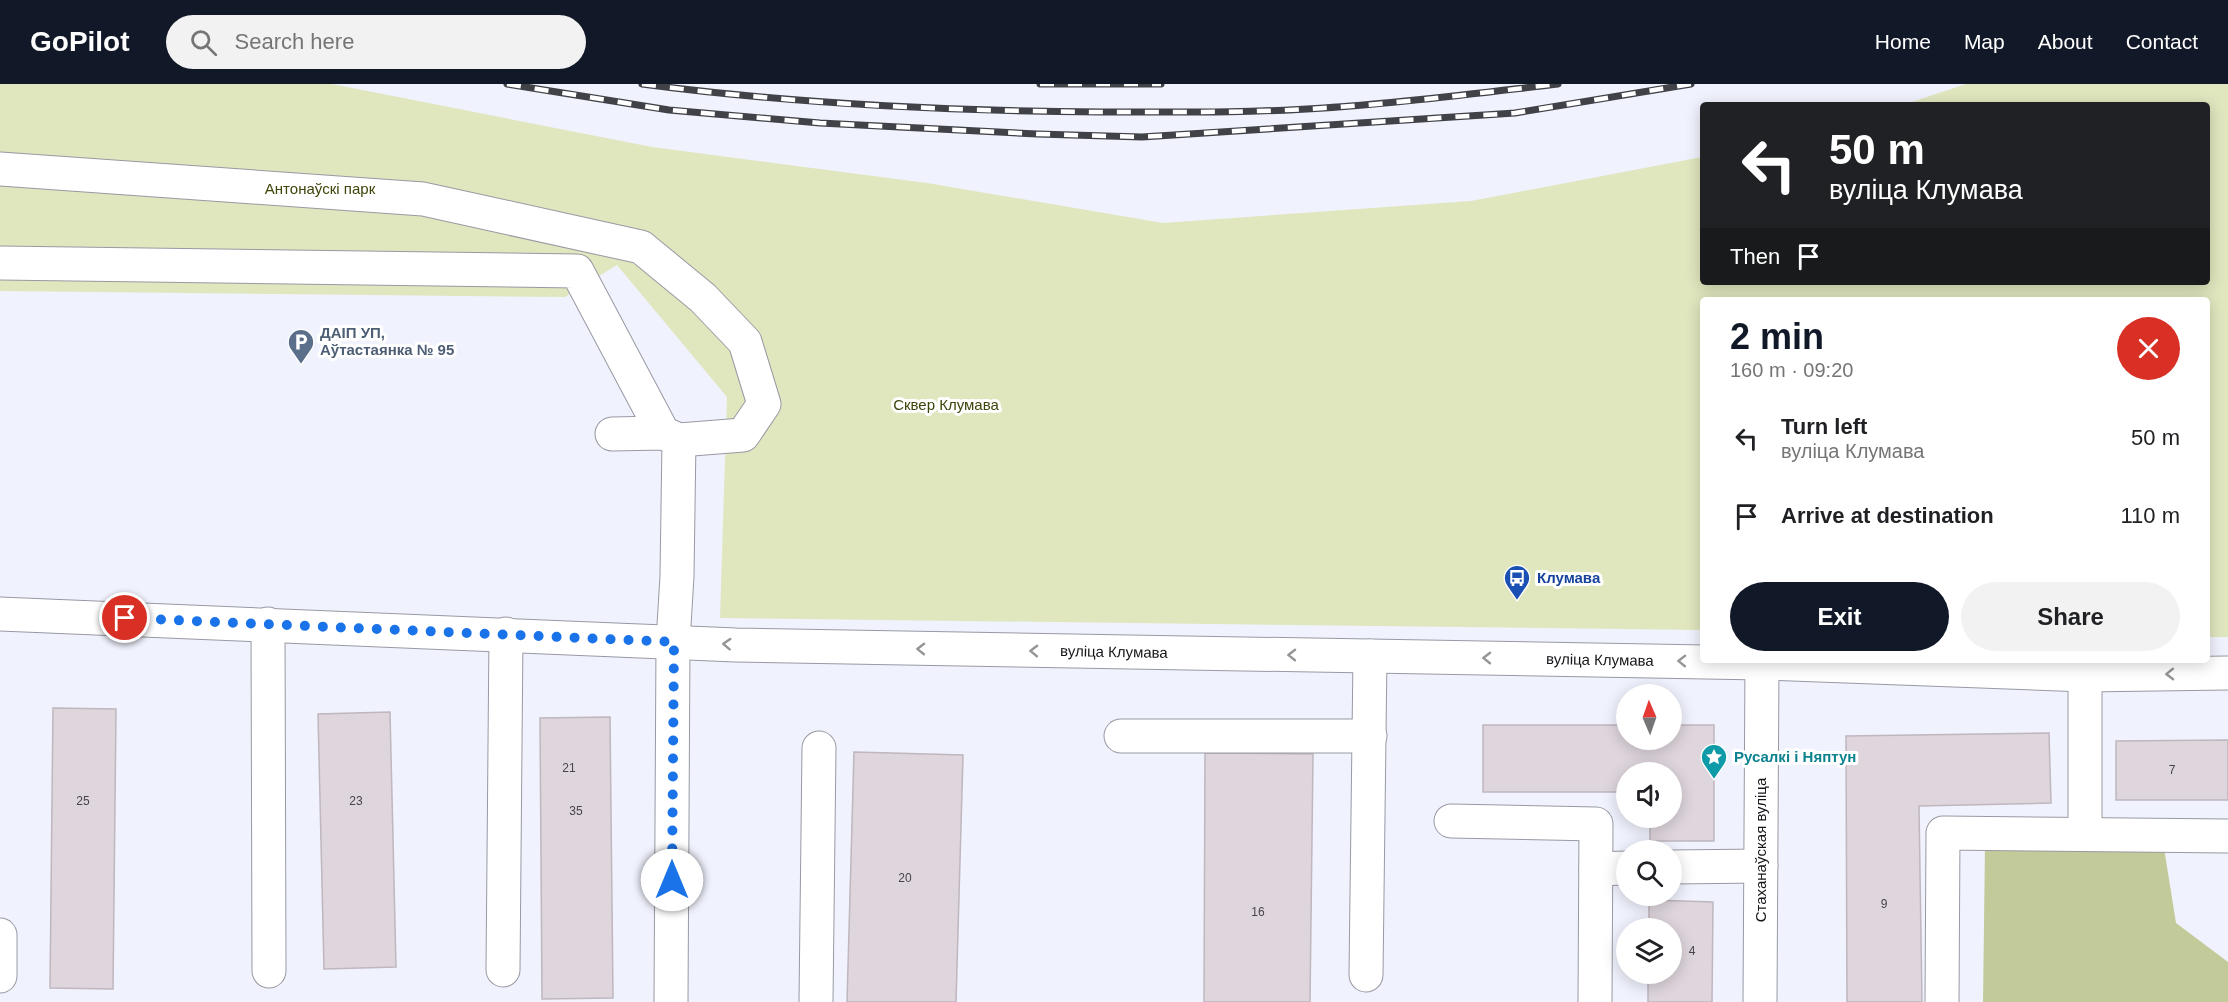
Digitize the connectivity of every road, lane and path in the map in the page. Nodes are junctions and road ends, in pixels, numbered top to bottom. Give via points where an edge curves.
1 (0, 169) edge
2 (0, 263) edge
3 (612, 434) dead end
4 (671, 436) junction
5 (0, 614) edge
6 (268, 624) junction
7 (506, 634) junction
8 (674, 642) junction
9 (1370, 656) junction
10 (1700, 662) edge
11 (1762, 663) joint
12 (2228, 673) edge
13 (2085, 675) junction
14 (1121, 736) dead end
15 (1370, 736) junction
16 (819, 748) dead end
17 (1451, 821) dead end
18 (2085, 834) junction
19 (2228, 836) edge
20 (1761, 866) junction
21 (1682, 867) edge
22 (1611, 868) edge
23 (0, 935) edge
24 (503, 970) dead end
25 (269, 971) dead end
26 (1366, 975) dead end
27 (0, 976) edge
28 (671, 1002) edge
29 (816, 1002) edge
30 (1595, 1002) edge
31 (1760, 1002) edge
32 (1942, 1002) edge

1 - 4 street via 423,199 641,247 703,298 745,342 765,404 743,435
2 - 4 street via 577,271
3 - 4 street
4 - 8 street via 677,576
5 - 6 street, вуліца Клумава
6 - 7 street, вуліца Клумава
6 - 25 street
7 - 8 street, вуліца Клумава
7 - 24 street
9 -> 8 street, вуліца Клумава
8 - 28 street
10 -> 9 street, вуліца Клумава
9 - 15 street
11 - 13 street, вуліца Клумава
11 - 20 street, Стаханаўская вуліца
12 -> 13 street, вуліца Клумава
13 - 18 street
14 - 15 street
15 - 26 street
16 - 29 street
17 - 22 street via 1596,824
18 - 19 street
18 - 32 street via 1943,833
20 - 21 street
20 - 31 street, Стаханаўская вуліца
22 - 30 street
23 - 27 street

